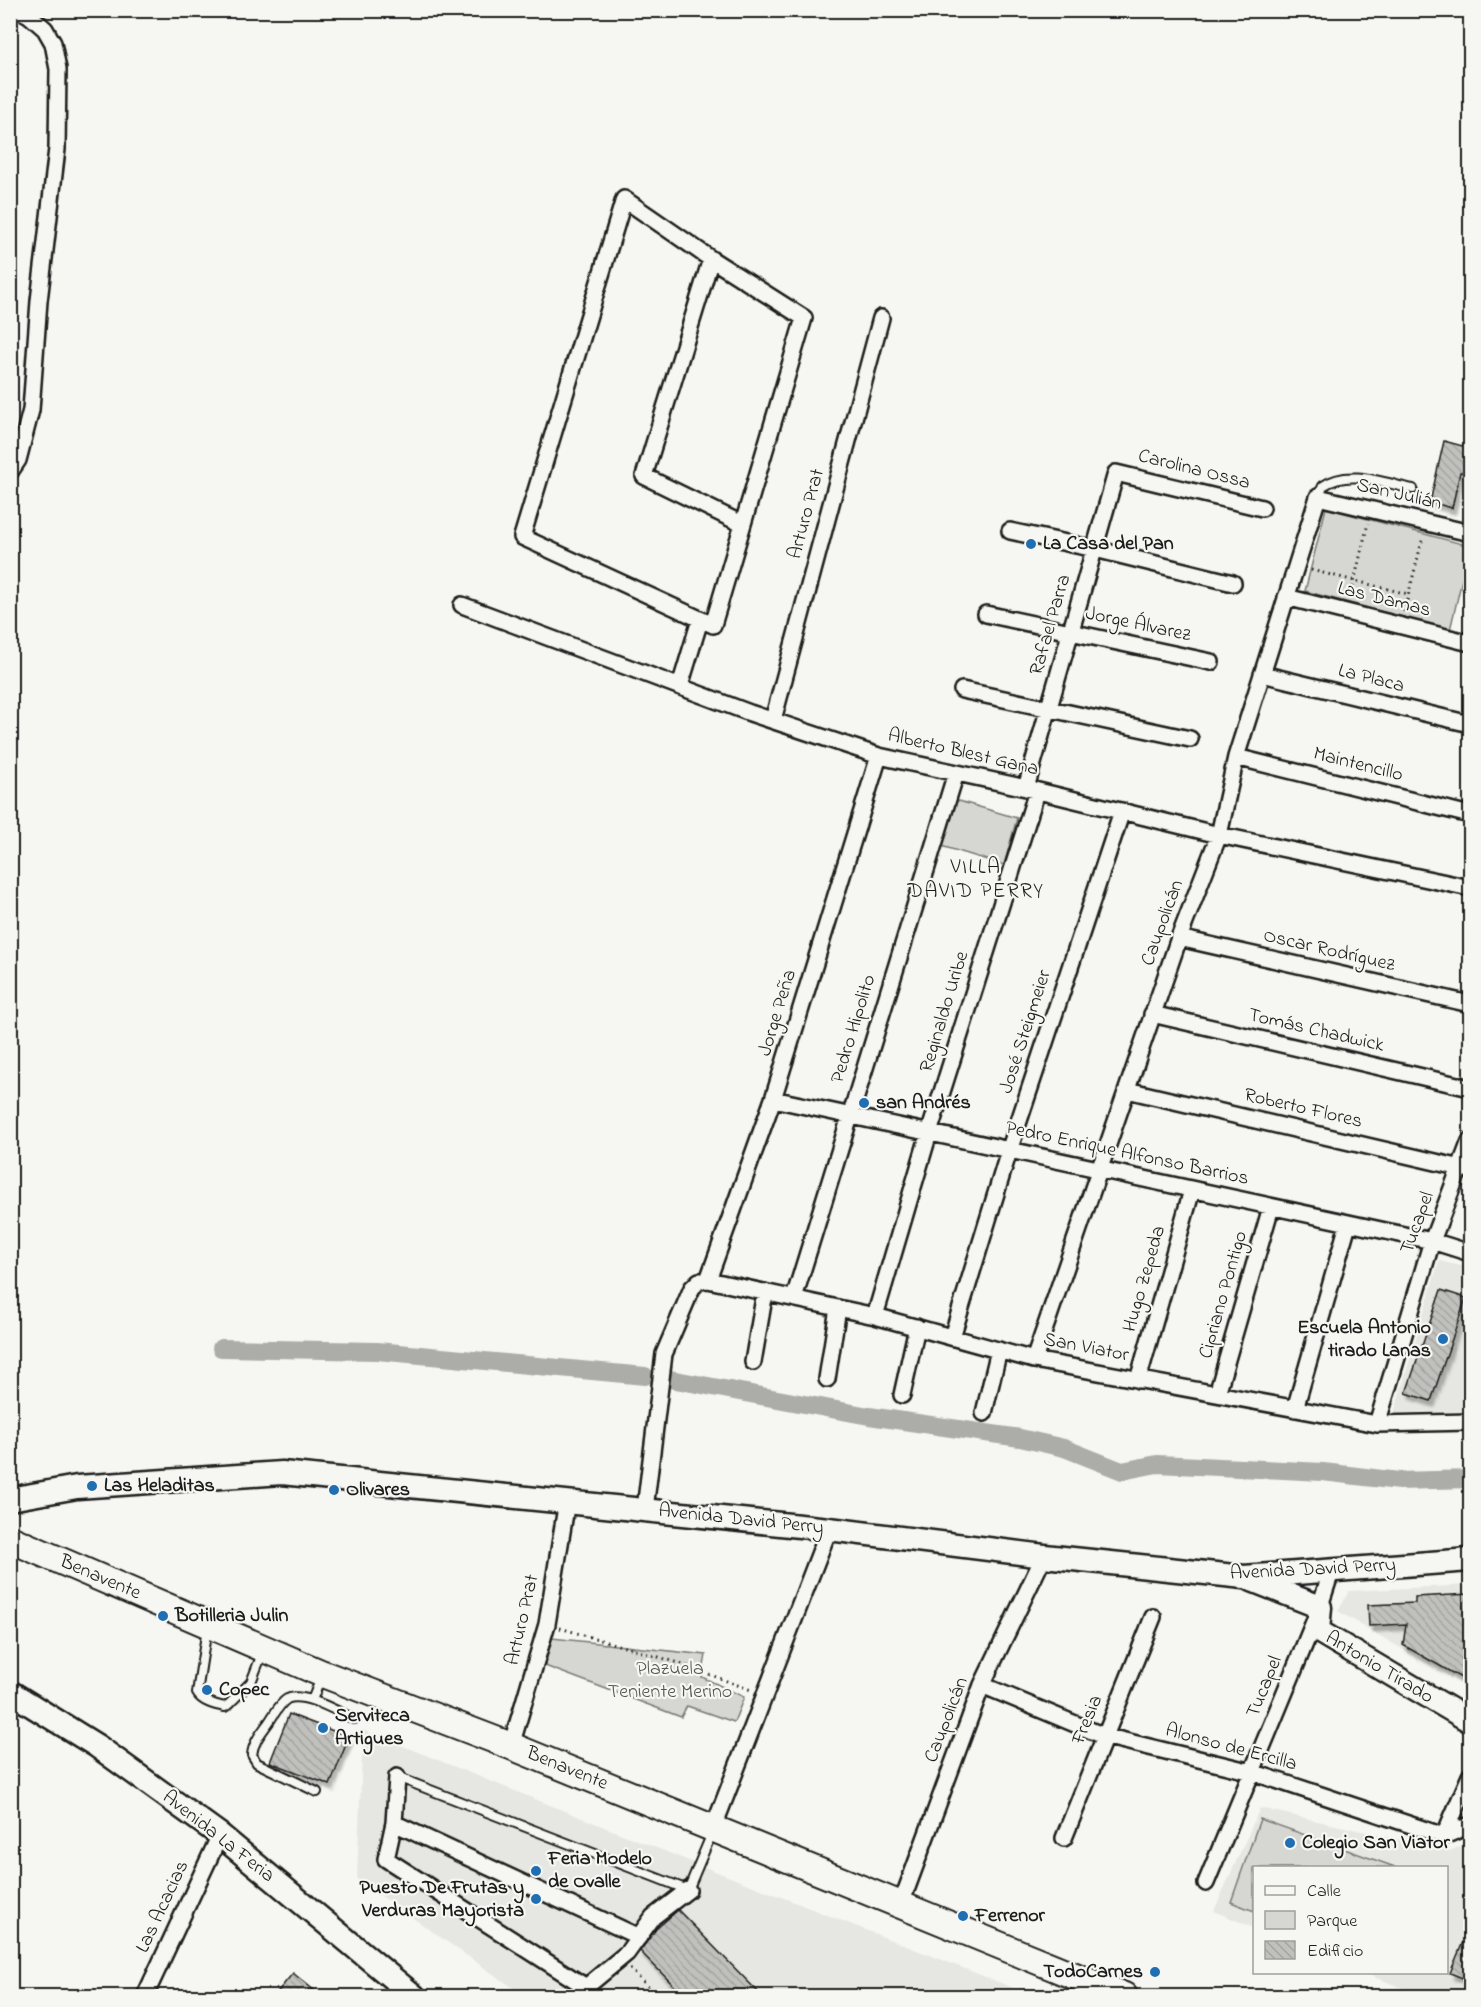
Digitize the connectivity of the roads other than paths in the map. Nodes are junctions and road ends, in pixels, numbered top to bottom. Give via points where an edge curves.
1 (19, 10) edge
2 (711, 259) junction
3 (881, 318) dead end
4 (10, 472) edge
5 (1116, 473) joint
6 (1413, 489) dead end
7 (1318, 497) junction
8 (1262, 508) dead end
9 (742, 524) junction
10 (1010, 531) dead end
11 (1470, 533) edge
12 (1095, 549) junction
13 (1233, 583) dead end
14 (1286, 597) junction
15 (462, 605) dead end
16 (986, 614) dead end
17 (700, 620) junction
18 (1071, 632) junction
19 (1470, 643) edge
20 (1211, 662) dead end
21 (1262, 674) junction
22 (680, 686) junction
23 (962, 690) dead end
24 (1049, 709) junction
25 (773, 720) junction
26 (1470, 724) edge
27 (1190, 739) dead end
28 (879, 756) junction
29 (1236, 757) junction
30 (956, 773) junction
31 (1031, 790) junction
32 (1122, 811) junction
33 (1470, 815) edge
34 (1219, 835) junction
35 (1470, 888) edge
36 (1179, 938) junction
37 (1470, 1004) edge
38 (1152, 1014) junction
39 (1470, 1088) edge
40 (1127, 1090) junction
41 (773, 1099) junction
42 (849, 1116) junction
43 (929, 1133) junction
44 (1470, 1141) edge
45 (1009, 1151) junction
46 (1465, 1169) edge
47 (1099, 1170) junction
48 (1192, 1190) junction
49 (1271, 1207) junction
50 (1348, 1224) junction
51 (1432, 1241) junction
52 (1470, 1253) edge
53 (704, 1280) junction
54 (765, 1292) junction
55 (794, 1298) junction
56 (838, 1308) junction
57 (875, 1316) junction
58 (917, 1327) junction
59 (952, 1337) junction
60 (999, 1350) junction
61 (1034, 1360) junction
62 (753, 1362) dead end
63 (827, 1379) dead end
64 (1138, 1380) junction
65 (1217, 1394) junction
66 (902, 1395) dead end
67 (1295, 1409) junction
68 (984, 1413) dead end
69 (1470, 1422) edge
70 (1377, 1424) junction
71 (10, 1499) edge
72 (567, 1501) junction
73 (645, 1509) junction
74 (829, 1529) junction
75 (10, 1539) edge
76 (1044, 1556) junction
77 (1470, 1560) edge
78 (1331, 1572) junction
79 (1244, 1577) junction
80 (1320, 1607) junction
81 (1153, 1617) dead end
82 (208, 1624) junction
83 (265, 1648) junction
84 (323, 1674) junction
85 (982, 1685) junction
86 (10, 1692) edge
87 (312, 1700) junction
88 (354, 1719) dead end
89 (1470, 1721) edge
90 (1104, 1736) junction
91 (512, 1746) junction
92 (1252, 1772) junction
93 (1470, 1776) edge
94 (397, 1777) joint
95 (317, 1792) dead end
96 (394, 1823) junction
97 (1470, 1825) edge
98 (713, 1829) junction
99 (220, 1835) junction
100 (1444, 1836) junction
101 (1064, 1838) dead end
102 (1206, 1883) dead end
103 (688, 1890) junction
104 (901, 1904) junction
105 (639, 1937) junction
106 (145, 1996) edge
107 (414, 1996) edge
108 (1124, 1996) edge

1 - 4 street via 45,29 53,43 58,69 57,149 31,410 18,460
2 - 9 street via 804,318
2 - 9 street via 644,476
2 - 17 street via 624,199 522,537
3 - 25 street, Arturo Prat
5 - 8 street, Carolina Ossa
5 - 12 street, Rafael Parra
6 - 7 lane via 1357,477 1338,478 1323,486
7 - 11 street, San Julián
7 - 14 street, Caupolicán
9 - 17 street via 714,625
10 - 12 street
12 - 13 street
12 - 18 street, Rafael Parra
14 - 19 street, Las Damas
14 - 21 street, Caupolicán
15 - 22 street, Alberto Blest Gana
16 - 18 street, Jorge Álvarez
17 - 22 street
18 - 20 street, Jorge Álvarez
18 - 24 street, Rafael Parra
21 - 26 street, La Placa
21 - 29 street, Caupolicán
22 - 25 street, Alberto Blest Gana
23 - 24 street
24 - 27 street
24 - 31 street, Rafael Parra
25 - 28 street, Alberto Blest Gana
28 - 30 street, Alberto Blest Gana
28 - 41 street, Jorge Peña
29 - 33 street, Maintencillo
29 - 34 street, Caupolicán
30 - 31 street, Alberto Blest Gana
30 - 42 street, Pedro Hipolito
31 - 32 street, Alberto Blest Gana
31 - 43 street, Reginaldo Uribe
32 - 34 street, Alberto Blest Gana
32 - 45 street, José Steigmeier
34 - 35 street, Alberto Blest Gana
34 - 36 street, Caupolicán
36 - 37 street, Oscar Rodríguez
36 - 38 street, Caupolicán
38 - 39 street, Tomás Chadwick
38 - 40 street, Caupolicán
40 - 46 street, Roberto Flores
40 - 47 street, Caupolicán
41 - 42 street, Pedro Enrique Alfonso Barrios
41 - 53 street, Jorge Peña
42 - 43 street, Pedro Enrique Alfonso Barrios
42 - 55 street, Pedro Hipolito
43 - 45 street, Pedro Enrique Alfonso Barrios
43 - 57 street, Reginaldo Uribe
44 - 46 street, Tucapel
45 - 47 street, Pedro Enrique Alfonso Barrios
45 - 59 street, José Steigmeier
46 - 51 street, Tucapel
47 - 48 street, Pedro Enrique Alfonso Barrios
47 - 61 street, Caupolicán
48 - 49 street, Pedro Enrique Alfonso Barrios
48 - 64 street, Hugo Zepeda
49 - 50 street, Pedro Enrique Alfonso Barrios
49 - 65 street, Cipriano Pontigo
50 - 51 street, Pedro Enrique Alfonso Barrios
50 - 67 street
51 - 52 street, Pedro Enrique Alfonso Barrios
51 - 70 street, Tucapel
53 - 54 street, San Viator
53 - 73 street, Jorge Peña via 692,1288 664,1353
54 - 55 street, San Viator
54 - 62 street
55 - 56 street, San Viator
56 - 57 street, San Viator
56 - 63 street
57 - 58 street, San Viator
58 - 59 street, San Viator
58 - 66 street
59 - 60 street, San Viator
60 - 61 street, San Viator
60 - 68 street
61 - 64 street, San Viator
64 - 65 street, San Viator
65 - 67 street, San Viator
67 - 70 street, San Viator
69 - 70 street, San Viator
71 - 72 main road, Avenida David Perry via 77,1487 282,1473
72 - 73 main road, Avenida David Perry
72 - 91 street, Arturo Prat via 547,1624
73 - 74 main road, Avenida David Perry
74 - 76 main road, Avenida David Perry
74 - 98 street
75 - 82 main road, Benavente
76 - 79 main road, Avenida David Perry
76 - 85 street, Caupolicán
77 - 78 main road, Avenida David Perry
78 - 79 main road, Avenida David Perry
78 - 80 street, Tucapel
79 - 80 main road, Antonio Tirado
80 - 89 main road, Antonio Tirado via 1318,1631
80 - 92 street, Tucapel
81 - 90 street, Fresia
82 - 83 main road, Benavente
82 - 83 lane via 197,1694 217,1706 225,1707 251,1682
83 - 84 main road, Benavente
84 - 87 lane
84 - 91 main road, Benavente
85 - 90 street, Alonso de Ercilla
85 - 104 street, Caupolicán
86 - 99 main road, Avenida La Feria via 97,1746
87 - 88 lane
87 - 95 lane via 297,1697 281,1704 252,1746 252,1755 257,1762
90 - 92 street, Alonso de Ercilla
90 - 101 street, Fresia
91 - 98 main road, Benavente
92 - 100 street, Alonso de Ercilla
92 - 102 street, Tucapel
93 - 100 street
94 - 96 street
94 - 103 lane
96 - 105 street
96 - 105 street via 387,1859 586,1987
97 - 100 street
98 - 103 lane
98 - 104 main road, Benavente
99 - 106 street, Las Acacias
99 - 107 main road, Avenida La Feria
103 - 105 street via 653,1917
104 - 108 main road, Benavente

